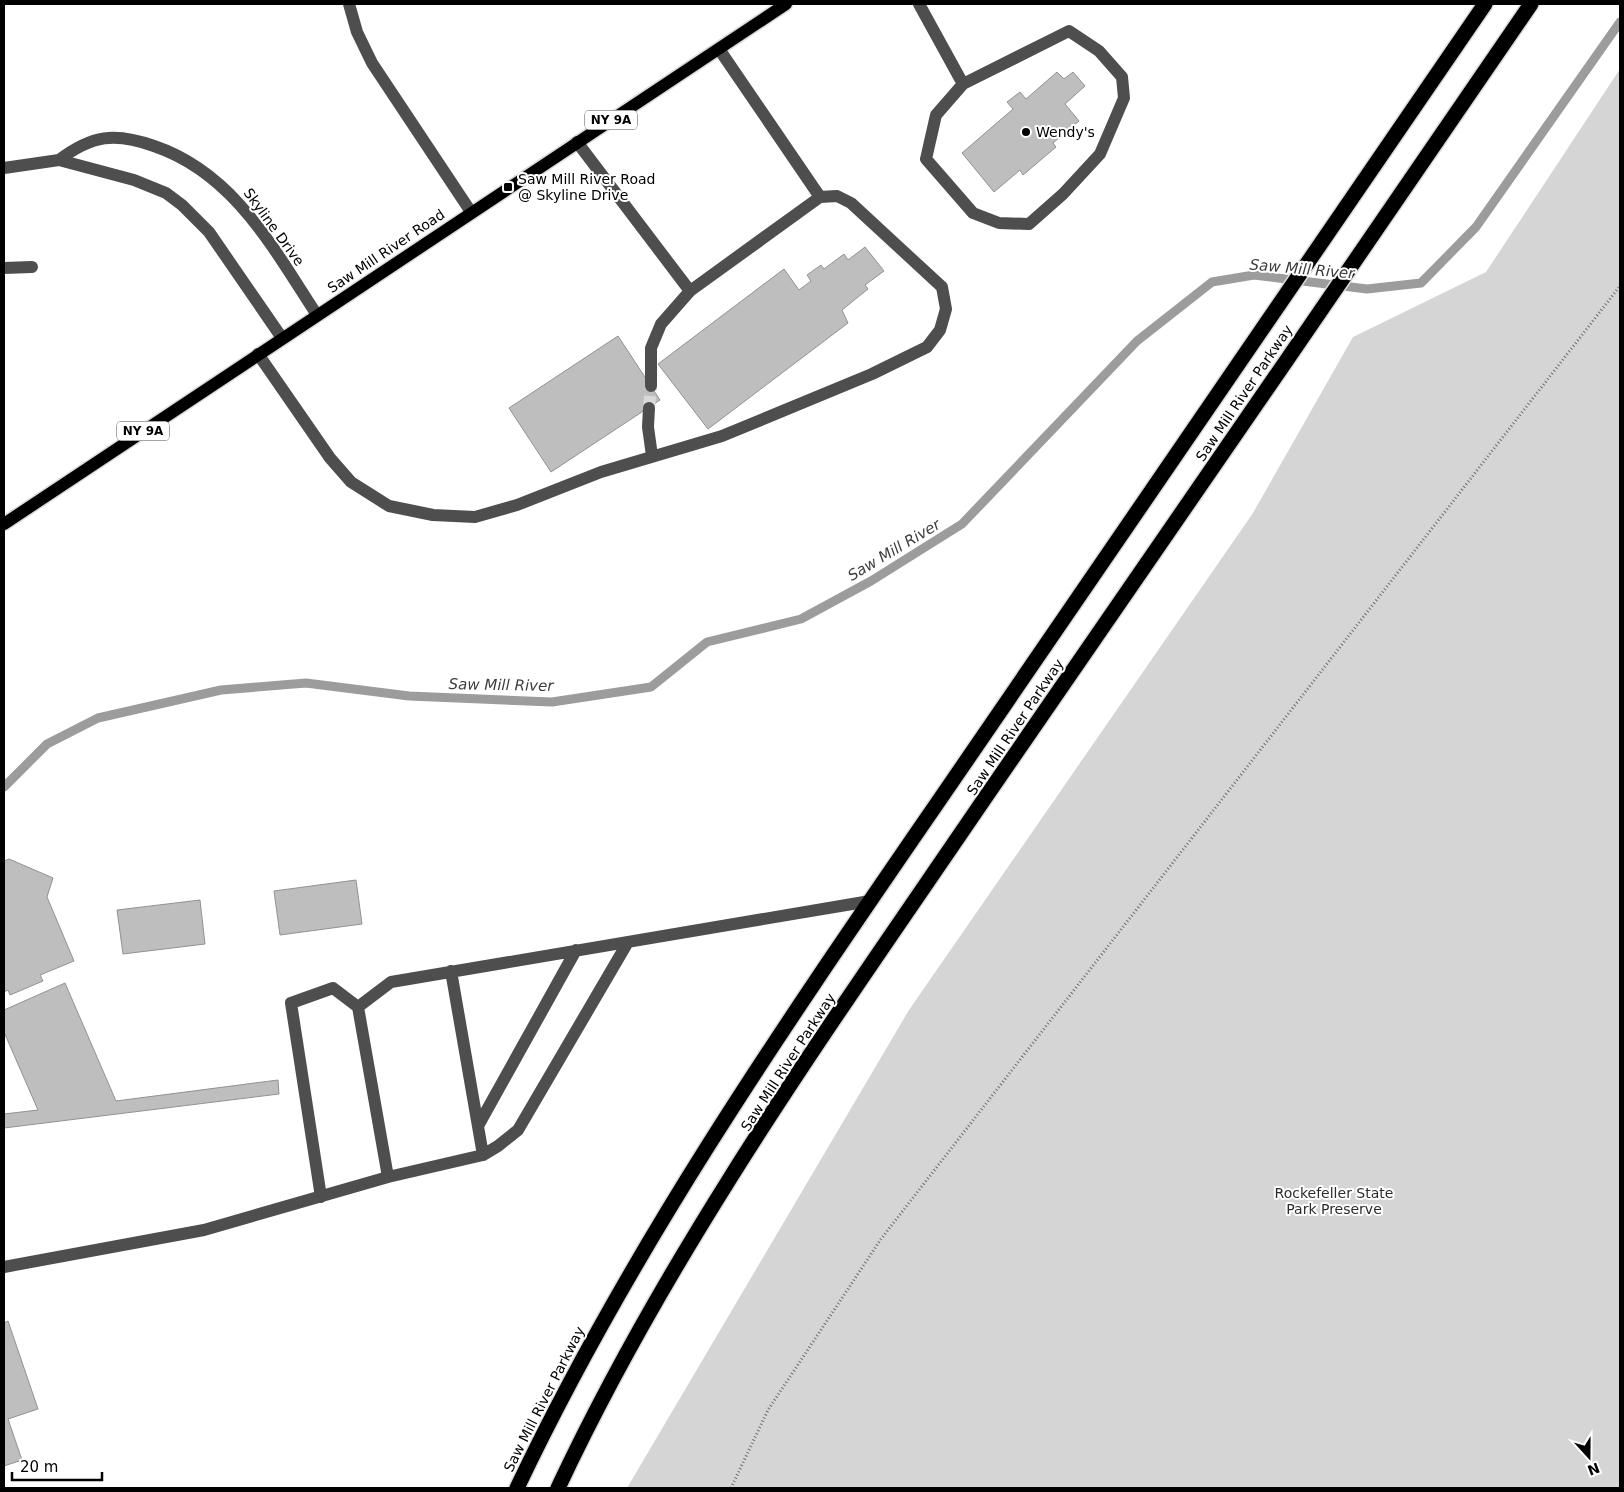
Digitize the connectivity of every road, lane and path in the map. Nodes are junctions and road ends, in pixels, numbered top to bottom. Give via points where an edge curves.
1 (349, 4) edge
2 (786, 4) edge
3 (918, 4) edge
4 (1485, 4) edge
5 (1531, 4) edge
6 (719, 49) junction
7 (963, 84) junction
8 (577, 142) junction
9 (59, 160) junction
10 (4, 168) edge
11 (820, 197) junction
12 (472, 212) junction
13 (32, 267) dead end
14 (4, 268) edge
15 (1620, 286) edge
16 (690, 290) junction
17 (317, 315) junction
18 (282, 338) junction
19 (258, 354) junction
20 (651, 386) tunnel mouth
21 (649, 408) tunnel mouth
22 (652, 456) junction
23 (4, 524) edge
24 (870, 901) junction
25 (628, 942) junction
26 (576, 950) junction
27 (451, 971) junction
28 (358, 1007) junction
29 (478, 1126) junction
30 (483, 1155) junction
31 (388, 1177) junction
32 (321, 1197) junction
33 (4, 1267) edge
34 (517, 1488) edge
35 (558, 1488) edge
36 (731, 1488) edge

1 - 12 street via 357,32 372,63
2 - 6 main road, Saw Mill River Road / NY 9A
3 - 7 street
4 - 24 highway, Saw Mill River Parkway
5 - 35 highway, Saw Mill River Parkway via 786,1093 673,1274
6 - 8 main road, Saw Mill River Road / NY 9A
6 - 11 street
7 - 7 street via 936,115 926,159 973,213 999,223 1029,224 1063,194 1100,154 1124,98 1122,77 1099,51 1069,31
8 - 12 main road, Saw Mill River Road / NY 9A
8 - 16 street
9 - 10 street, Skyline Drive
9 - 17 street, Skyline Drive via 85,143 106,137 144,142 185,159 223,186 240,203
9 - 18 street, Skyline Drive via 150,186 182,205 222,249
11 - 16 street
11 - 22 street via 838,196 851,203 942,287 946,309 940,330 927,347 872,374 722,436
12 - 17 main road, Saw Mill River Road / NY 9A
13 - 14 street
15 - 36 path via 881,1239 768,1410
16 - 20 street via 661,324 654,340
17 - 18 main road, Saw Mill River Road / NY 9A
18 - 19 main road, Saw Mill River Road / NY 9A
19 - 22 street via 351,482 390,506 433,515 474,517 517,505
19 - 23 main road, Saw Mill River Road / NY 9A
21 - 22 street
24 - 25 street
24 - 34 highway, Saw Mill River Parkway via 749,1080 643,1250 579,1363
25 - 26 street
25 - 30 street via 518,1130
26 - 27 street
26 - 29 street
27 - 28 street via 390,982
27 - 29 street
28 - 31 street
28 - 32 street via 333,988 291,1004
29 - 30 street
30 - 31 street
31 - 32 street
32 - 33 street via 204,1230

